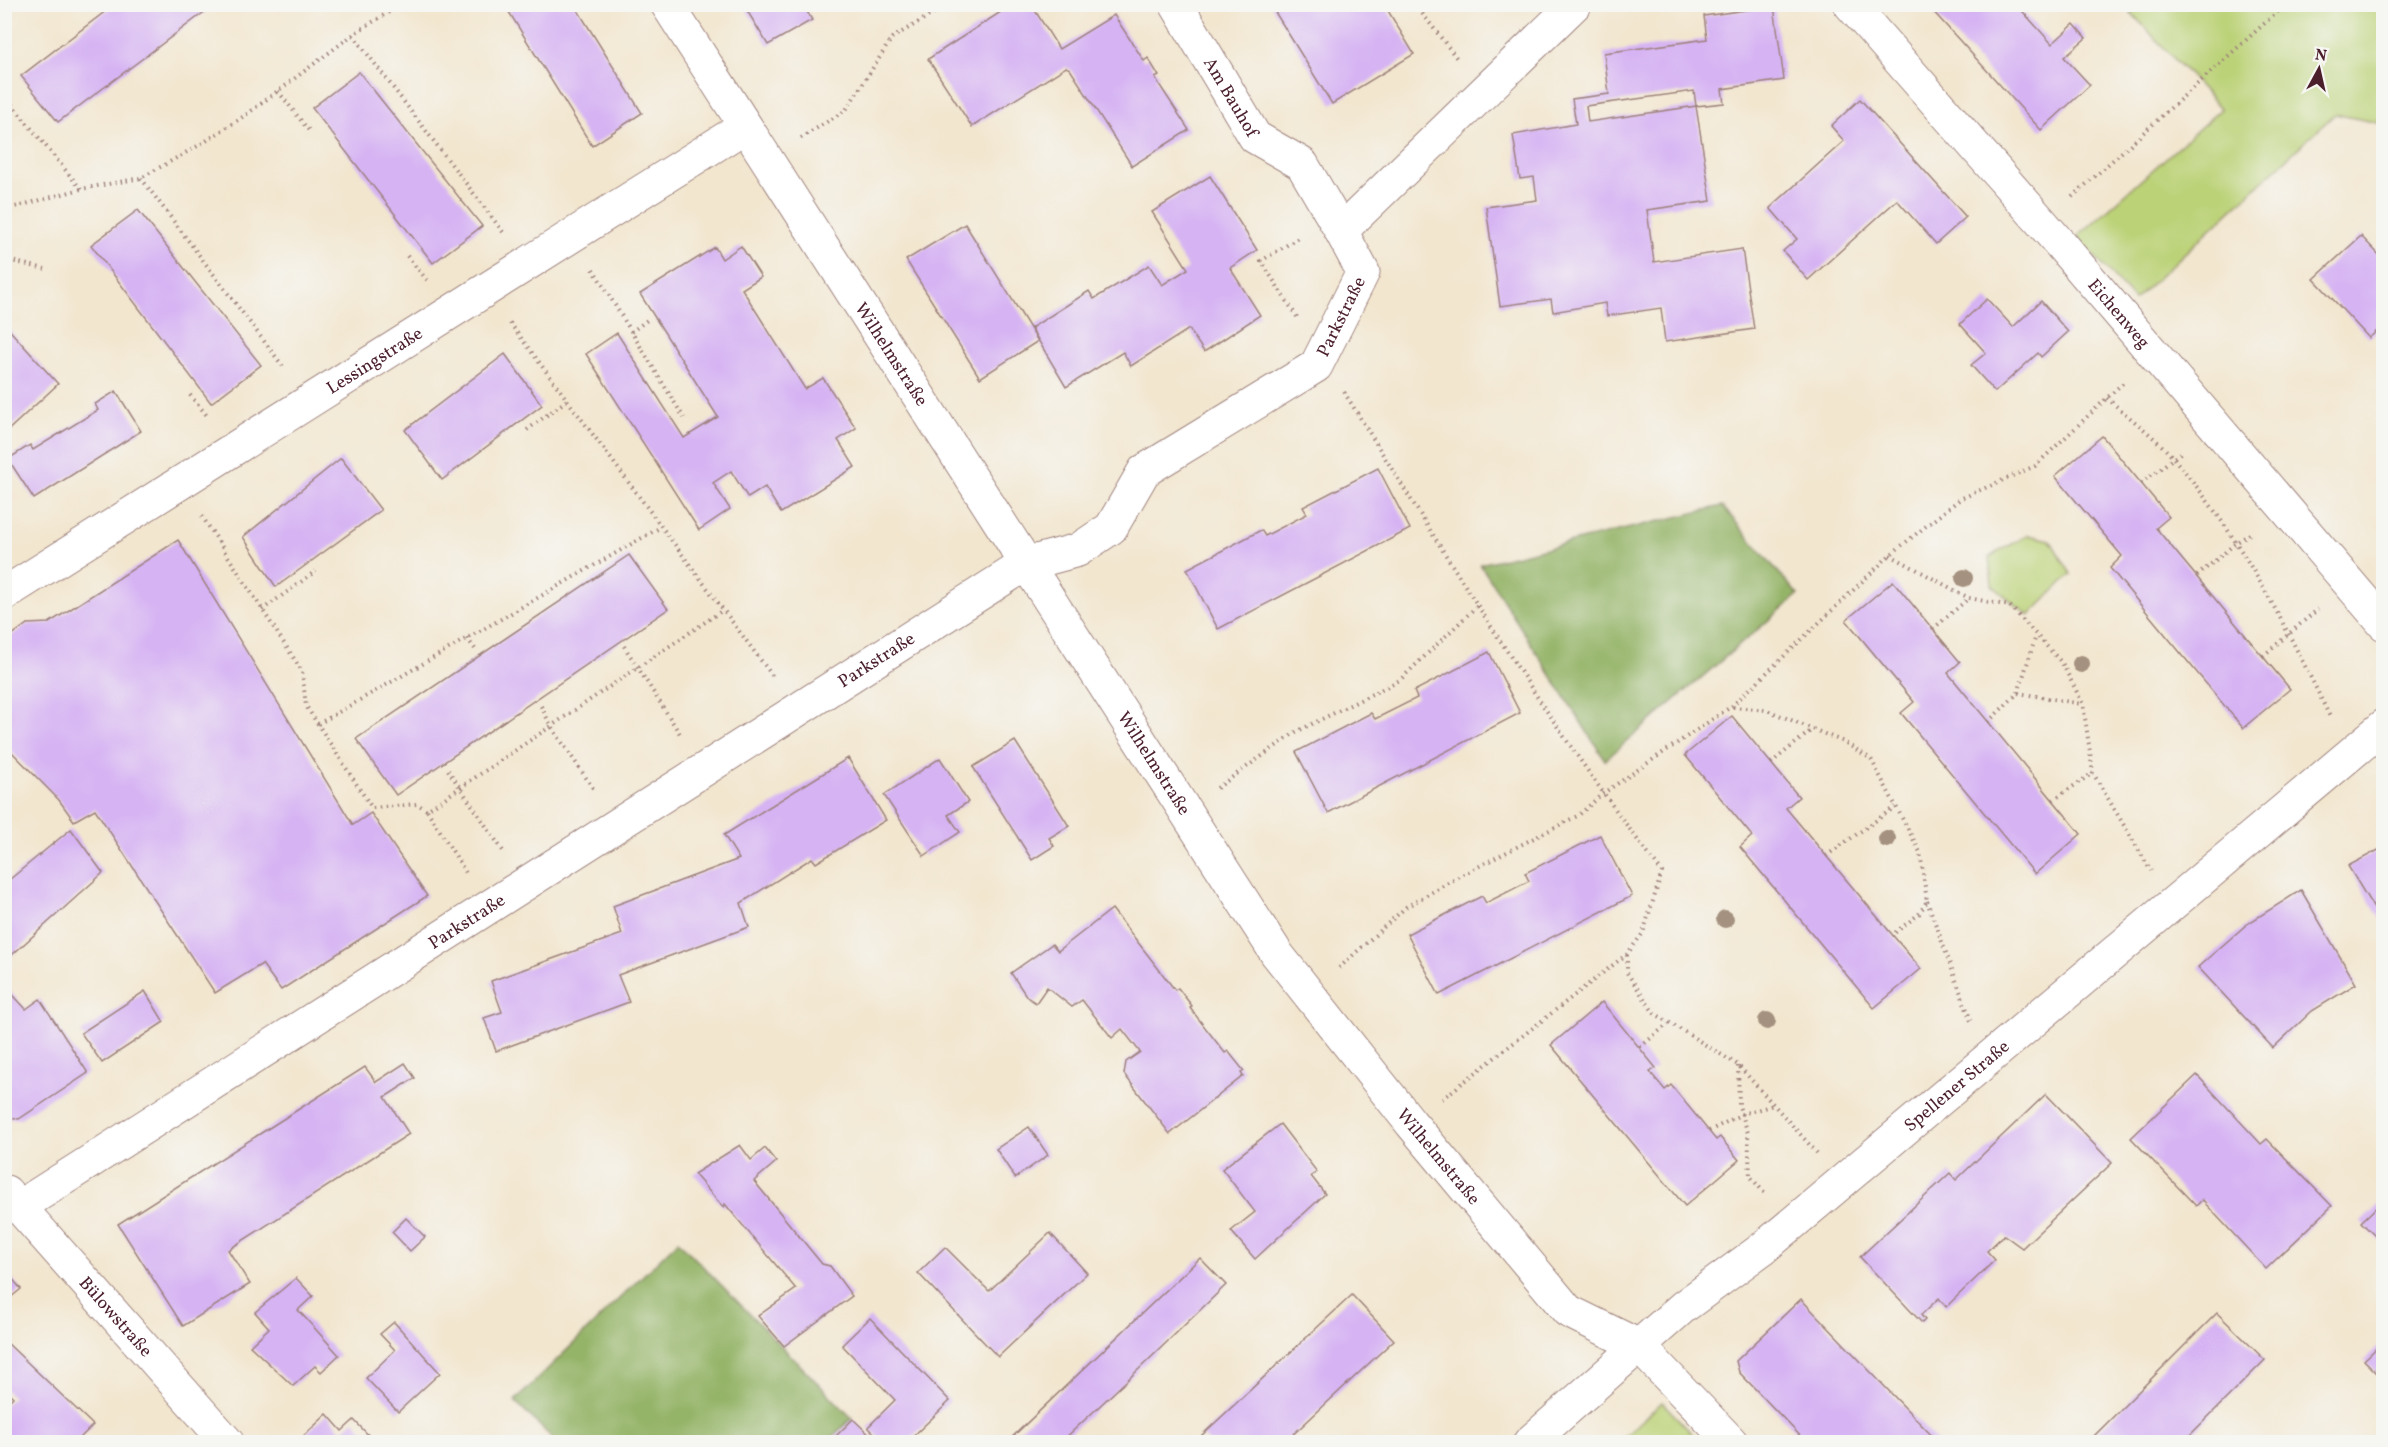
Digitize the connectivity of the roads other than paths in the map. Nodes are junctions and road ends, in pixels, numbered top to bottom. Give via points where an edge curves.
1 (667, 4) edge
2 (1176, 4) edge
3 (1575, 4) edge
4 (1850, 4) edge
5 (744, 127) junction
6 (1337, 224) junction
7 (1026, 564) junction
8 (4, 594) edge
9 (2384, 624) edge
10 (2384, 726) edge
11 (12, 1199) edge
12 (1639, 1346) junction
13 (226, 1442) edge
14 (1530, 1443) edge
15 (1731, 1443) edge

1 - 5 street, Wilhelmstraße
2 - 6 street, Am Bauhof via 1255,137 1302,164
3 - 6 street
4 - 9 street, Eichenweg
5 - 7 street, Wilhelmstraße
5 - 8 street, Lessingstraße
6 - 7 street, Parkstraße via 1364,272 1316,366 1144,471 1111,528 1078,550
7 - 11 street, Parkstraße via 487,908
7 - 12 street, Wilhelmstraße via 1277,954 1411,1124 1568,1311
10 - 12 street, Spellener Straße via 1762,1250 1683,1307
11 - 13 street, Bülowstraße
12 - 14 street, Spellener Straße
12 - 15 street, Wilhelmstraße

